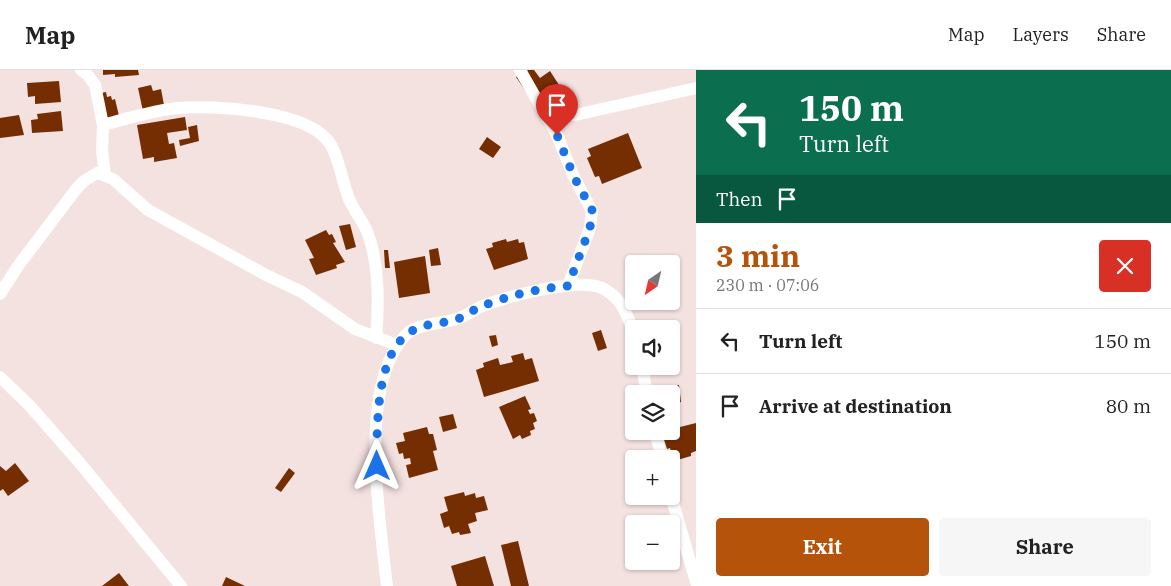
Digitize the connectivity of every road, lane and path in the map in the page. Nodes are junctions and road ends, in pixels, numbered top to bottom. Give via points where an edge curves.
1 (81, 70) edge
2 (520, 70) edge
3 (696, 88) edge
4 (544, 112) junction
5 (103, 125) junction
6 (105, 174) junction
7 (568, 286) junction
8 (0, 294) edge
9 (630, 320) edge
10 (376, 338) junction
11 (397, 345) junction
12 (0, 377) edge
13 (674, 505) edge
14 (696, 582) edge
15 (181, 586) edge
16 (387, 586) edge

1 - 5 street via 95,85
2 - 4 street
3 - 4 street via 575,115
4 - 7 street via 592,210 590,228
5 - 6 street
5 - 10 street via 179,108 233,109 276,114 315,129 331,144 350,200 366,230 373,255 379,306
6 - 8 street via 90,176 77,188
6 - 10 street via 148,210 302,292 355,329
7 - 9 street via 600,288 616,297
7 - 11 street via 528,292 457,319 422,327 409,332
10 - 11 street
11 - 16 street via 385,375 377,419 378,505
12 - 15 street via 79,462
13 - 14 street

